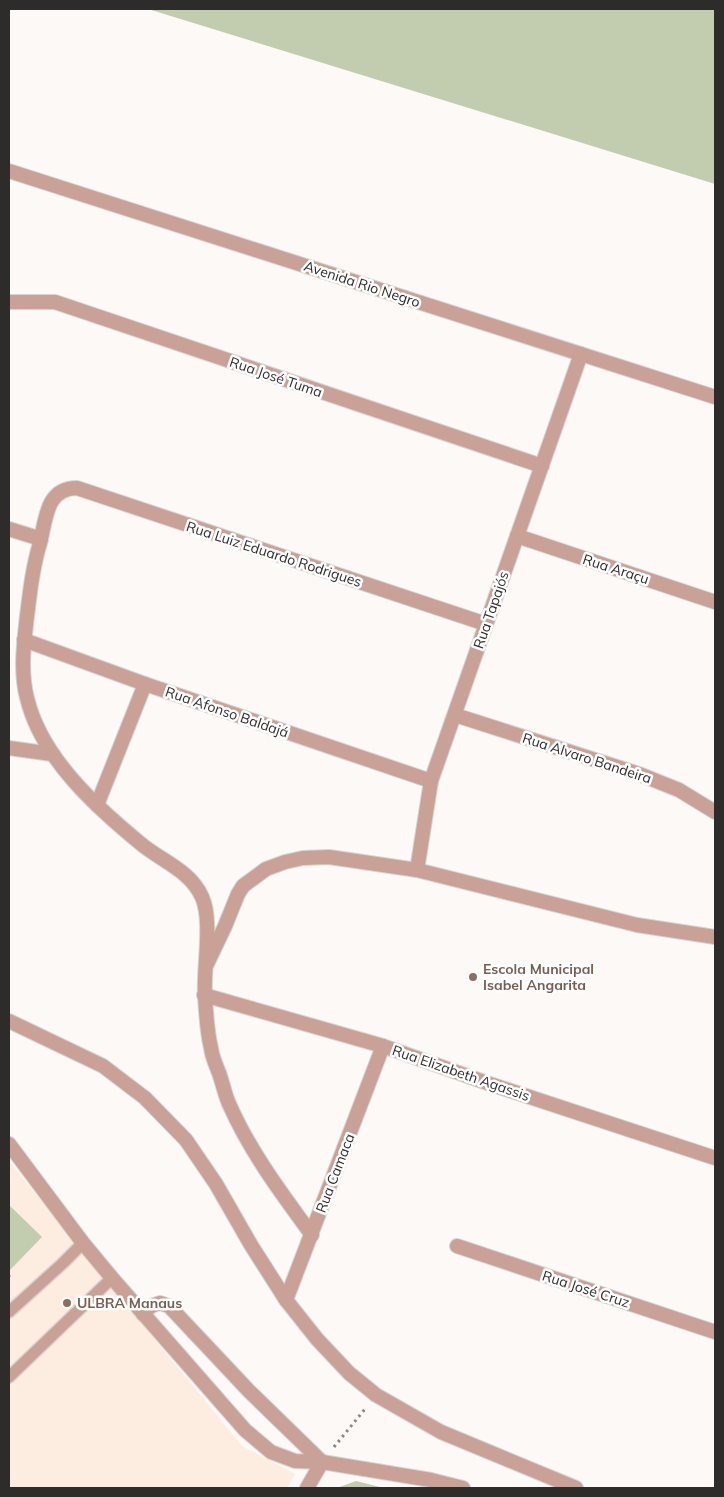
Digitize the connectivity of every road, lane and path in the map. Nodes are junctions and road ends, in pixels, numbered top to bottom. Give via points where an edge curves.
1 (9, 171) edge
2 (9, 302) edge
3 (581, 354) junction
4 (715, 397) edge
5 (542, 466) junction
6 (9, 529) edge
7 (517, 536) junction
8 (40, 539) junction
9 (715, 602) edge
10 (486, 624) junction
11 (24, 640) junction
12 (145, 684) junction
13 (454, 715) junction
14 (9, 748) edge
15 (52, 754) junction
16 (431, 781) junction
17 (97, 805) junction
18 (715, 812) edge
19 (417, 870) junction
20 (715, 937) edge
21 (206, 967) junction
22 (204, 995) junction
23 (9, 1021) edge
24 (383, 1046) junction
25 (9, 1144) edge
26 (715, 1158) edge
27 (312, 1235) junction
28 (83, 1243) junction
29 (457, 1246) dead end
30 (112, 1278) junction
31 (286, 1300) junction
32 (9, 1312) edge
33 (143, 1314) junction
34 (715, 1332) edge
35 (9, 1377) edge
36 (376, 1394) junction
37 (322, 1462) junction
38 (307, 1488) edge
39 (463, 1488) edge
40 (576, 1488) edge

1 - 3 street, Avenida Rio Negro
2 - 5 street, Rua José Tuma via 55,302
3 - 4 street, Avenida Rio Negro
3 - 5 street, Rua Tapajós
5 - 7 street, Rua Tapajós
6 - 8 street
7 - 9 street, Rua Araçu
7 - 10 street, Rua Tapajós
8 - 10 street, Rua Luiz Eduardo Rodrigues via 55,494 77,488
8 - 11 street
10 - 13 street, Rua Tapajós
11 - 12 street, Rua Afonso Baldajá
11 - 15 street via 26,697 37,730
12 - 16 street, Rua Afonso Baldajá
12 - 17 street
13 - 16 street, Rua Tapajós
13 - 18 street, Rua Alvaro Bandeira via 639,774 679,790
14 - 15 street
15 - 17 street
16 - 19 street, Rua Tapajós
17 - 21 street via 142,845 178,868 197,888 205,906
19 - 20 street via 638,925
19 - 21 street via 329,856 303,858 266,869 238,894
21 - 22 street
22 - 24 street, Rua Elizabeth Agassis
22 - 27 street via 210,1048 230,1105 245,1137
23 - 31 street via 103,1066 145,1098 186,1140
24 - 26 street, Rua Elizabeth Agassis
24 - 27 street, Rua Camaca
25 - 28 street
27 - 31 street, Rua Camaca
28 - 30 street
28 - 32 lane
29 - 34 street, Rua José Cruz
30 - 33 street
30 - 35 lane
31 - 36 street via 349,1373
33 - 37 street via 245,1430 271,1452 295,1461
33 - 37 street via 160,1302 169,1306
36 - 37 path
36 - 40 street via 441,1432
37 - 38 street
37 - 39 street

